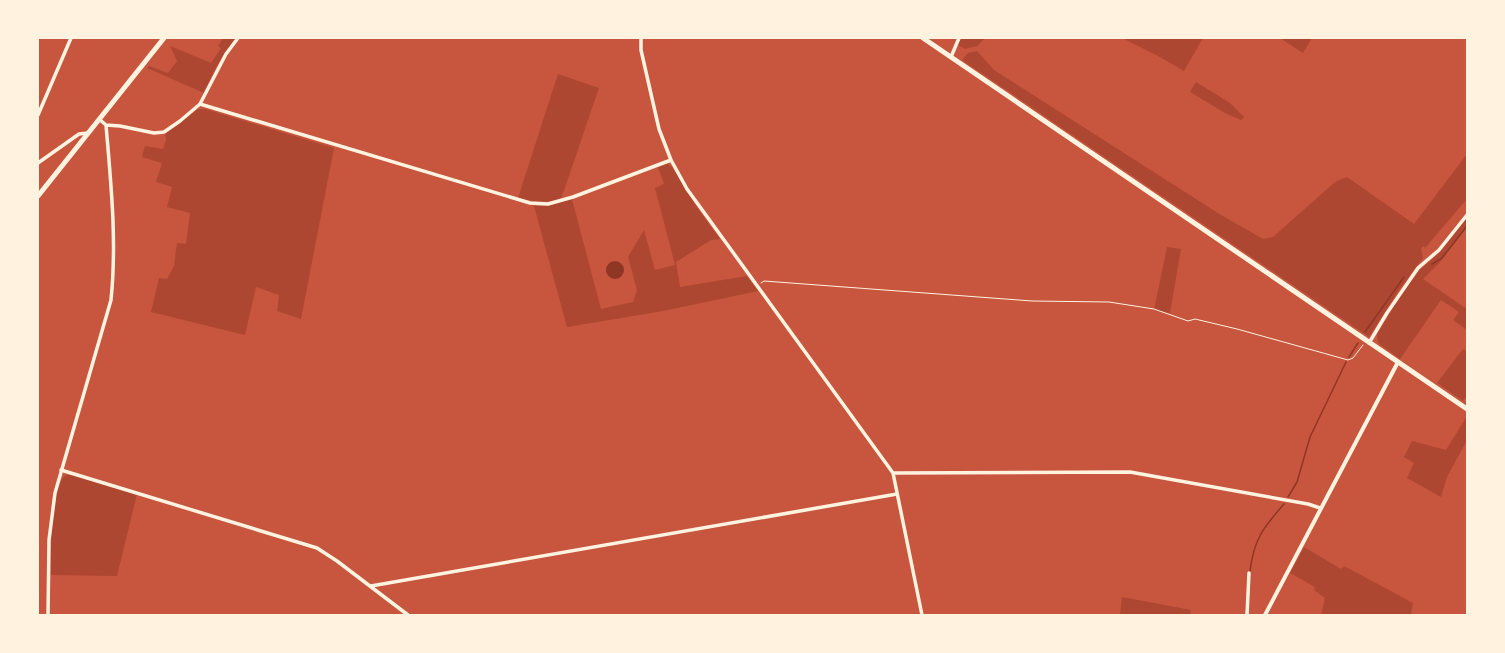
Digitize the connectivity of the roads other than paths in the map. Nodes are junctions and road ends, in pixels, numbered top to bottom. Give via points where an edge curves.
1 (71, 38) edge
2 (164, 38) edge
3 (238, 38) edge
4 (641, 38) edge
5 (923, 38) edge
6 (959, 38) edge
7 (951, 57) junction
8 (200, 104) junction
9 (38, 116) edge
10 (99, 119) junction
11 (106, 125) junction
12 (88, 133) junction
13 (671, 160) junction
14 (38, 164) edge
15 (38, 196) edge
16 (1467, 215) edge
17 (1368, 342) junction
18 (1398, 362) junction
19 (1467, 409) edge
20 (61, 470) junction
21 (892, 473) junction
22 (897, 494) junction
23 (1320, 508) junction
24 (1249, 573) dead end
25 (371, 586) junction
26 (48, 615) edge
27 (408, 615) edge
28 (922, 615) edge
29 (1247, 615) edge
30 (1265, 615) edge

1 - 9 street
2 - 10 main road
3 - 8 street via 226,54
4 - 13 street via 641,50 659,129
5 - 7 main road
6 - 7 street
7 - 17 main road
8 - 11 street via 164,132 154,133
8 - 13 street via 540,204 568,199
10 - 11 street
10 - 12 main road
11 - 20 street via 114,221 111,300
12 - 14 street via 79,134
12 - 15 main road
13 - 21 street via 687,189
16 - 17 street via 1439,250 1418,268
17 - 18 main road
18 - 19 main road
18 - 23 street
20 - 25 street via 317,548
20 - 26 street via 54,493 49,540
21 - 22 street
21 - 23 street via 1130,472
22 - 25 street
22 - 28 street
23 - 30 street
24 - 29 street
25 - 27 street

